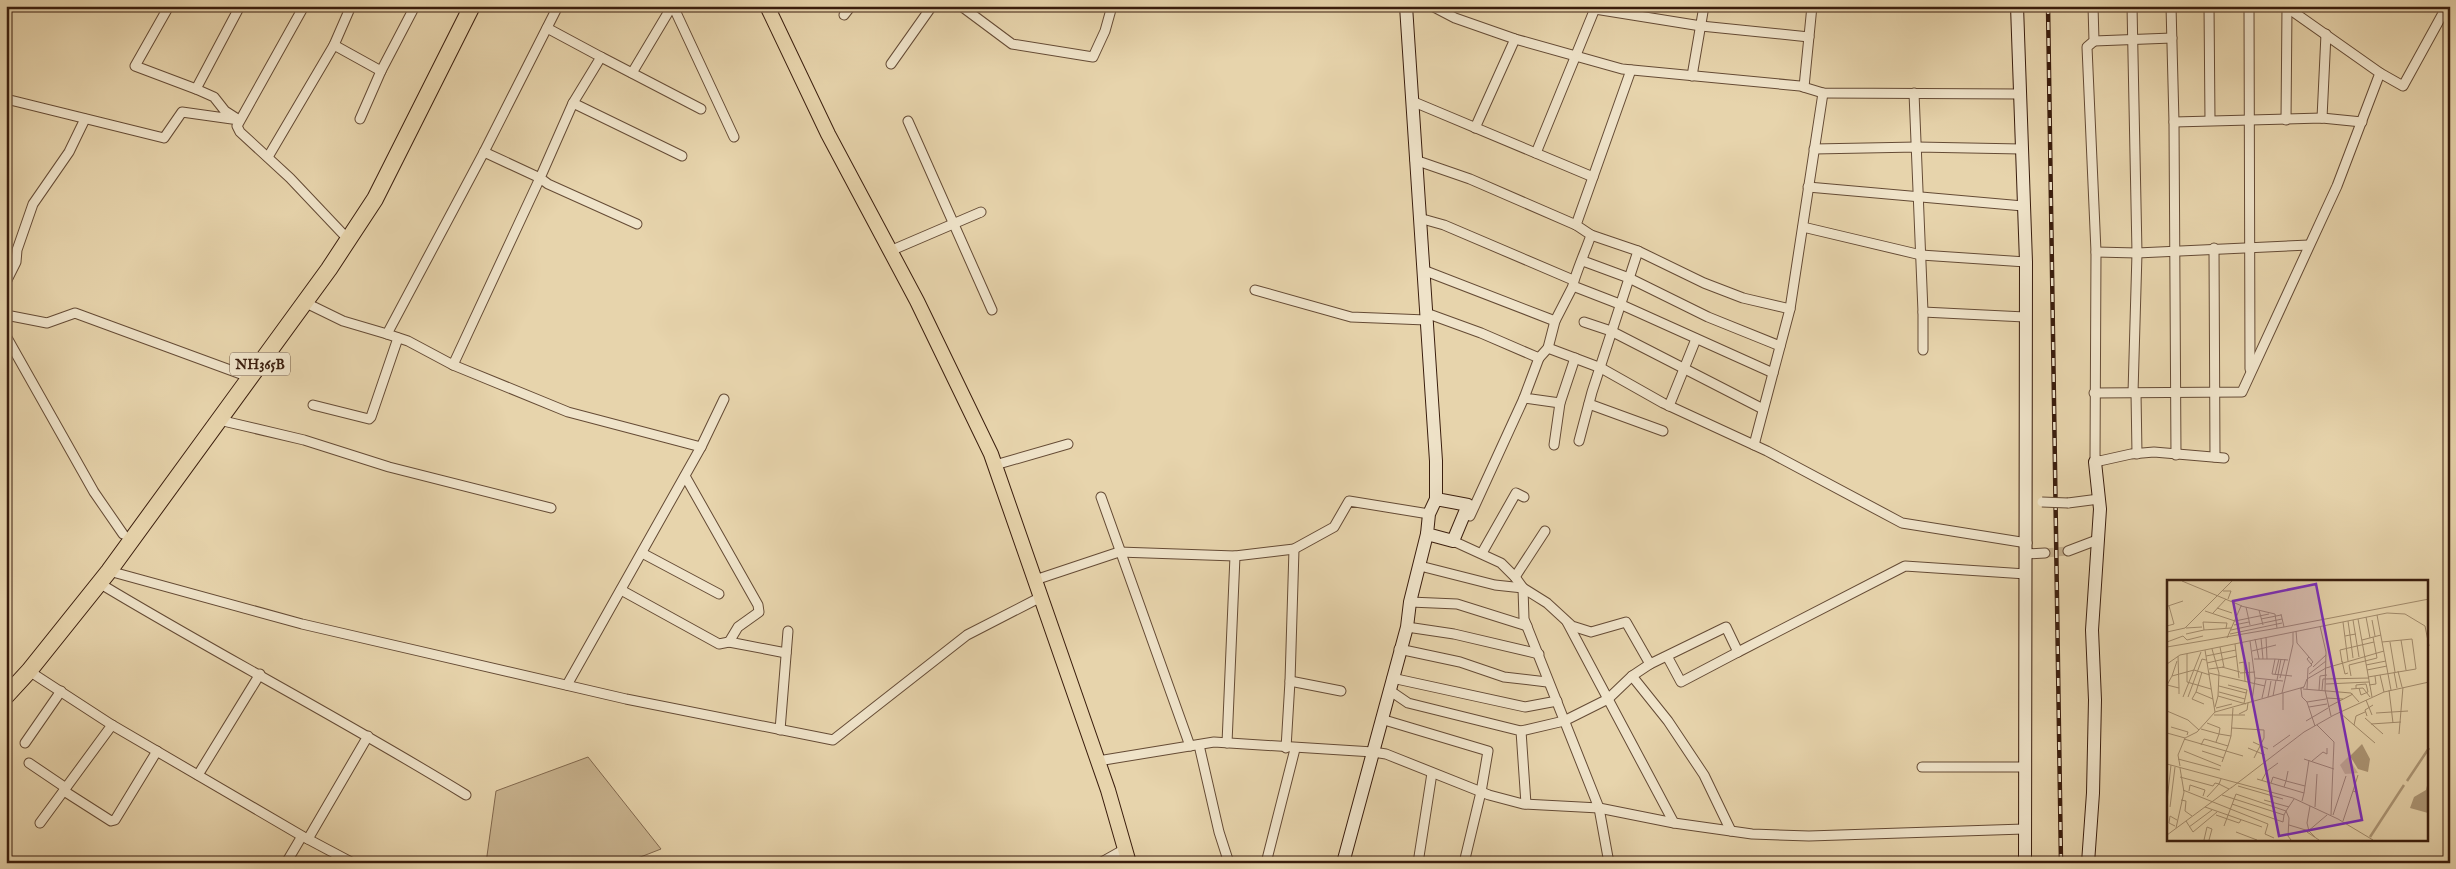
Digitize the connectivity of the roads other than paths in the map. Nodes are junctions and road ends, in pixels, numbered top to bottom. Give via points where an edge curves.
1 (168, 6) edge
2 (240, 6) edge
3 (304, 6) edge
4 (352, 6) edge
5 (415, 6) edge
6 (464, 6) edge
7 (472, 6) edge
8 (558, 6) edge
9 (672, 6) edge
10 (767, 6) edge
11 (851, 6) edge
12 (932, 6) edge
13 (961, 6) edge
14 (1112, 6) edge
15 (1406, 6) edge
16 (1432, 6) edge
17 (1704, 6) edge
18 (1812, 6) edge
19 (2017, 6) edge
20 (2093, 6) edge
21 (2132, 6) edge
22 (2171, 6) edge
23 (2209, 6) edge
24 (2249, 6) edge
25 (2447, 6) edge
26 (2286, 7) edge
27 (1596, 8) edge
28 (844, 15) dead end
29 (1701, 26) junction
30 (547, 28) junction
31 (2326, 34) junction
32 (1809, 37) junction
33 (2172, 38) junction
34 (1515, 39) junction
35 (2132, 39) junction
36 (2094, 41) junction
37 (334, 44) junction
38 (601, 57) junction
39 (1575, 57) junction
40 (890, 64) dead end
41 (1632, 70) junction
42 (381, 71) junction
43 (632, 73) junction
44 (2380, 73) junction
45 (1692, 76) junction
46 (1804, 87) junction
47 (196, 89) junction
48 (1823, 93) junction
49 (1914, 93) junction
50 (2019, 94) junction
51 (6, 99) edge
52 (1414, 102) junction
53 (573, 103) junction
54 (701, 109) dead end
55 (2322, 118) junction
56 (85, 119) junction
57 (360, 119) dead end
58 (239, 120) junction
59 (2210, 120) junction
60 (2286, 120) junction
61 (908, 121) dead end
62 (2250, 121) junction
63 (2174, 122) junction
64 (2362, 122) junction
65 (1475, 128) junction
66 (734, 137) dead end
67 (1917, 147) junction
68 (1814, 149) junction
69 (2021, 149) junction
70 (484, 152) junction
71 (1536, 154) junction
72 (682, 156) dead end
73 (268, 157) junction
74 (1415, 160) junction
75 (1593, 176) junction
76 (540, 178) junction
77 (1808, 188) junction
78 (1919, 197) junction
79 (2023, 206) junction
80 (981, 212) dead end
81 (1419, 218) junction
82 (953, 222) junction
83 (637, 224) dead end
84 (1576, 225) junction
85 (1803, 226) junction
86 (343, 234) junction
87 (1591, 235) junction
88 (2309, 245) junction
89 (2214, 248) junction
90 (2251, 248) junction
91 (890, 251) junction
92 (1638, 251) junction
93 (2175, 251) junction
94 (2096, 252) junction
95 (2136, 253) junction
96 (1921, 255) junction
97 (1583, 262) junction
98 (2026, 262) junction
99 (1422, 270) junction
100 (1628, 278) junction
101 (6, 282) edge
102 (1573, 283) junction
103 (1255, 290) dead end
104 (304, 302) junction
105 (1622, 305) junction
106 (1790, 309) junction
107 (992, 310) dead end
108 (1924, 312) junction
109 (6, 315) edge
110 (1426, 316) junction
111 (2025, 317) junction
112 (1555, 321) junction
113 (1584, 322) dead end
114 (1611, 331) junction
115 (387, 334) junction
116 (6, 336) edge
117 (398, 338) junction
118 (1696, 338) junction
119 (1780, 346) junction
120 (1548, 348) junction
121 (1923, 350) dead end
122 (1539, 358) junction
123 (1575, 358) junction
124 (453, 365) junction
125 (1684, 367) junction
126 (1601, 368) junction
127 (2250, 371) junction
128 (1773, 373) junction
129 (241, 374) junction
130 (2214, 391) junction
131 (2094, 393) junction
132 (2133, 393) junction
133 (2175, 393) junction
134 (1524, 398) junction
135 (724, 399) dead end
136 (1560, 403) junction
137 (1589, 404) junction
138 (314, 405) dead end
139 (1669, 406) junction
140 (1764, 408) junction
141 (219, 420) junction
142 (1663, 431) dead end
143 (1579, 441) dead end
144 (1068, 444) dead end
145 (1554, 445) dead end
146 (1754, 445) junction
147 (701, 448) junction
148 (2137, 454) junction
149 (2176, 455) junction
150 (2095, 462) junction
151 (995, 465) junction
152 (684, 476) junction
153 (1100, 497) dead end
154 (1524, 497) dead end
155 (2099, 498) junction
156 (1436, 499) junction
157 (2026, 503) junction
158 (551, 508) dead end
159 (1429, 514) junction
160 (1545, 531) dead end
161 (123, 534) junction
162 (1427, 534) junction
163 (2097, 540) junction
164 (1455, 542) junction
165 (2027, 548) junction
166 (1294, 549) junction
167 (2068, 550) tunnel mouth
168 (1119, 552) junction
169 (642, 553) junction
170 (1482, 553) junction
171 (2045, 553) tunnel mouth
172 (1235, 556) junction
173 (1420, 566) junction
174 (2026, 574) junction
175 (104, 577) junction
176 (1516, 577) junction
177 (1035, 580) junction
178 (1523, 588) junction
179 (621, 590) junction
180 (719, 594) dead end
181 (1041, 597) junction
182 (1410, 602) junction
183 (1565, 620) junction
184 (1527, 626) junction
185 (1407, 627) junction
186 (788, 631) dead end
187 (729, 642) junction
188 (1399, 650) junction
189 (1738, 652) junction
190 (786, 653) junction
191 (1540, 654) junction
192 (1667, 656) junction
193 (1650, 664) junction
194 (29, 671) junction
195 (260, 674) junction
196 (1632, 676) junction
197 (1290, 681) junction
198 (6, 682) edge
199 (1547, 682) junction
200 (1390, 684) junction
201 (568, 685) junction
202 (61, 691) junction
203 (1341, 691) dead end
204 (6, 696) edge
205 (1608, 699) junction
206 (1557, 701) junction
207 (1382, 719) junction
208 (1564, 721) junction
209 (112, 726) junction
210 (780, 730) junction
211 (1521, 731) junction
212 (368, 736) junction
213 (24, 743) dead end
214 (1227, 743) junction
215 (1195, 746) junction
216 (1286, 748) junction
217 (1295, 749) junction
218 (157, 751) junction
219 (1373, 752) junction
220 (1098, 761) junction
221 (29, 763) dead end
222 (1922, 767) dead end
223 (2025, 767) junction
224 (1432, 773) junction
225 (198, 775) junction
226 (65, 790) junction
227 (1481, 792) junction
228 (466, 795) dead end
229 (1526, 804) junction
230 (1599, 808) junction
231 (40, 823) dead end
232 (1674, 823) junction
233 (2024, 829) junction
234 (1731, 831) junction
235 (305, 838) junction
236 (1127, 856) edge
237 (286, 863) edge
238 (353, 863) edge
239 (1100, 863) edge
240 (1229, 863) edge
241 (1266, 863) edge
242 (1343, 863) edge
243 (1418, 863) edge
244 (1464, 863) edge
245 (1609, 863) edge
246 (2025, 863) edge
247 (2088, 863) edge

1 - 47 street via 136,66
2 - 47 street
3 - 58 street
4 - 37 street
5 - 42 street
6 - 86 highway, NH365B via 373,184
7 - 104 highway, NH365B via 375,199
8 - 30 street
9 - 43 street
9 - 66 street
10 - 91 main road via 828,134
11 - 28 street
12 - 40 street
13 - 14 street via 1012,44 1093,57
15 - 52 street
16 - 34 street via 1455,18
17 - 29 street
18 - 32 street
19 - 50 street
20 - 36 street
21 - 35 street
22 - 33 street
23 - 59 street
24 - 62 street
25 - 44 street via 2403,86
26 - 31 street
26 - 60 street
27 - 29 street
27 - 39 street
29 - 32 street
29 - 45 street
30 - 38 street
30 - 70 street
31 - 44 street
31 - 55 street
32 - 46 street
33 - 35 street
33 - 63 street
34 - 39 street
34 - 65 street
35 - 36 street
35 - 95 street
36 - 94 street via 2087,47
37 - 42 street
37 - 73 street
38 - 43 street
38 - 53 street
39 - 41 street
39 - 71 street
41 - 45 street
41 - 75 street
42 - 57 street
43 - 54 street
44 - 64 street
45 - 46 street
46 - 48 street
47 - 58 street via 214,97 225,111
48 - 49 street
48 - 68 street
49 - 50 street
49 - 67 street
50 - 69 street
51 - 56 street
52 - 65 street
52 - 74 street
53 - 72 street
53 - 76 street
55 - 60 street
55 - 64 street
56 - 58 street via 164,138 182,112
56 - 101 street via 69,152 33,204 16,262
58 - 73 street via 240,132
59 - 62 street
59 - 63 street
60 - 62 street
61 - 82 street
62 - 90 street
63 - 93 street
64 - 88 street
65 - 71 street
67 - 68 street
67 - 69 street
67 - 78 street
68 - 77 street
69 - 79 street
70 - 76 street
70 - 115 street
71 - 75 street
73 - 86 street
74 - 81 street
74 - 84 street via 1470,179
75 - 84 street
76 - 83 street
76 - 124 street
77 - 78 street
77 - 85 street
78 - 79 street
78 - 96 street
79 - 98 street
80 - 82 street
81 - 99 street
81 - 102 street via 1444,225
82 - 91 street
82 - 107 street
84 - 87 street
85 - 96 street
85 - 106 street
86 - 129 highway, NH365B
87 - 92 street
87 - 97 street
88 - 90 street
88 - 127 street
89 - 90 street
89 - 93 street
89 - 130 street
90 - 127 street
91 - 151 main road
92 - 100 street
92 - 106 street via 1743,298
93 - 95 street
93 - 133 street
94 - 95 street
94 - 131 street
95 - 132 street
96 - 98 street
96 - 108 street
97 - 100 street
97 - 102 street
98 - 111 street
99 - 110 street
99 - 112 street
100 - 105 street
100 - 119 street via 1708,317
102 - 105 street
102 - 112 street
103 - 110 street via 1351,317
104 - 115 street via 343,321
104 - 141 highway, NH365B
105 - 114 street
105 - 118 street
106 - 119 street
108 - 111 street
108 - 121 street
109 - 129 street via 47,323 75,314
110 - 122 street via 1481,333
110 - 156 street
111 - 157 street
112 - 120 street
113 - 114 street
114 - 125 street
114 - 126 street
115 - 117 street
116 - 161 street via 94,492
117 - 124 street
117 - 138 street via 369,419
118 - 125 street
118 - 128 street
119 - 128 street
120 - 122 street
120 - 123 street
122 - 134 street
123 - 126 street
123 - 136 street
124 - 147 street via 568,412
125 - 139 street
125 - 140 street
126 - 137 street
126 - 139 street
127 - 130 street via 2242,392
128 - 140 street
129 - 161 highway, NH365B
130 - 133 street
130 - 149 street via 2220,457
131 - 132 street
131 - 150 street
132 - 133 street
132 - 148 street via 2136,393
133 - 149 street
134 - 136 street
134 - 164 street
135 - 147 street
136 - 145 street
137 - 142 street
137 - 143 street
139 - 146 street
140 - 146 street
141 - 158 street
141 - 175 highway, NH365B
144 - 151 street
146 - 165 street via 1902,523
147 - 152 street
148 - 149 street
148 - 150 street
150 - 155 street
151 - 177 main road
152 - 169 street
152 - 187 street via 758,605 759,612 738,627
153 - 168 street
154 - 170 street via 1516,493
155 - 157 street, bridge via 2068,503
155 - 163 street
156 - 159 street
156 - 164 street via 1468,505
157 - 165 street
159 - 162 street
159 - 166 street via 1349,501 1334,527
160 - 176 street
161 - 198 highway, NH365B via 53,628
162 - 164 street
162 - 173 street
163 - 167 street
163 - 247 street via 2092,630 2095,700 2093,793
164 - 170 street
165 - 171 street
165 - 174 street
166 - 172 street
166 - 197 street
168 - 172 street
168 - 177 street
168 - 215 street
169 - 179 street
169 - 180 street
170 - 176 street via 1501,563
172 - 214 street
173 - 178 street via 1495,585
173 - 182 street
174 - 189 street via 1905,566
174 - 223 street
175 - 194 highway, NH365B
175 - 195 street via 196,641
175 - 201 street
176 - 178 street
177 - 181 main road
178 - 183 street via 1547,603
178 - 184 street
179 - 187 street via 719,644
179 - 201 street
181 - 210 street via 967,635 833,740
181 - 220 main road
182 - 184 street via 1457,604
182 - 185 street
183 - 193 street via 1572,626 1591,632 1626,622
183 - 205 street
184 - 191 street
185 - 188 street
185 - 191 street
186 - 190 street
187 - 190 street
188 - 199 street via 1460,662 1504,677
188 - 200 street
189 - 192 street via 1726,627
189 - 192 street via 1681,682
190 - 210 street
191 - 199 street
192 - 193 street
193 - 196 street
194 - 202 street
194 - 204 highway, NH365B
195 - 212 street
195 - 225 street
196 - 205 street
196 - 234 street via 1668,721 1704,775
197 - 203 street
197 - 216 street
199 - 206 street
200 - 206 street via 1525,707
200 - 207 street
200 - 211 street via 1408,703
201 - 210 street
202 - 209 street
202 - 213 street
205 - 208 street
205 - 232 street
206 - 208 street
207 - 219 street
207 - 227 street via 1488,751
208 - 211 street
208 - 230 street
209 - 218 street
209 - 226 street
211 - 229 street
212 - 228 street
212 - 235 street
214 - 215 street
214 - 216 street
215 - 220 street
215 - 240 street
216 - 217 street
217 - 219 street
217 - 241 street
218 - 225 street
218 - 226 street via 115,820 111,821
219 - 224 street
219 - 242 street
220 - 236 main road
221 - 226 street
222 - 223 street
223 - 233 street
224 - 227 street
224 - 243 street
225 - 235 street
226 - 231 street
227 - 229 street
227 - 244 street
229 - 230 street
230 - 232 street
230 - 245 street
232 - 234 street
233 - 234 street via 1808,836
233 - 246 street
235 - 237 street
235 - 238 street
236 - 239 street

